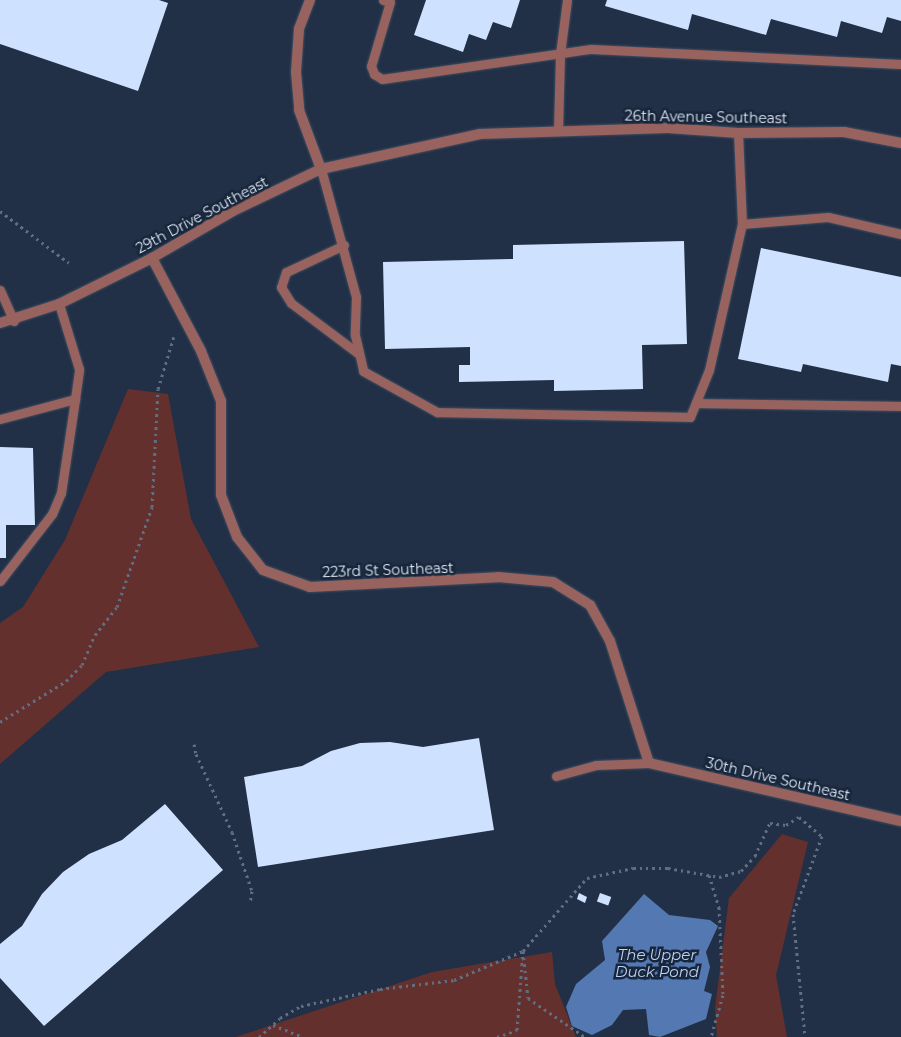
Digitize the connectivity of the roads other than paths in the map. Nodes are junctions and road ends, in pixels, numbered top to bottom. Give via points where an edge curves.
1 (310, 0) edge
2 (567, 0) edge
3 (388, 1) edge
4 (560, 54) junction
5 (901, 64) edge
6 (558, 132) junction
7 (738, 133) junction
8 (480, 134) joint
9 (901, 143) edge
10 (321, 169) junction
11 (742, 224) junction
12 (901, 234) edge
13 (344, 245) junction
14 (152, 258) junction
15 (0, 290) edge
16 (59, 304) junction
17 (14, 321) junction
18 (0, 323) edge
19 (359, 354) junction
20 (75, 399) junction
21 (696, 403) junction
22 (901, 406) edge
23 (0, 420) edge
24 (0, 581) edge
25 (649, 763) junction
26 (556, 776) dead end
27 (901, 821) edge

1 - 10 street via 299,29 296,72 300,110
2 - 4 lane
3 - 4 lane via 371,66 374,74 382,79
4 - 5 lane via 592,49
4 - 6 lane
6 - 7 street, 26th Avenue Southeast via 668,128
6 - 8 street, 26th Avenue Southeast
7 - 9 street, 26th Avenue Southeast via 844,132
7 - 11 lane
8 - 10 street, 29th Drive Southeast
10 - 13 lane
10 - 14 street, 29th Drive Southeast via 234,211
11 - 12 lane via 828,217
11 - 21 lane via 709,370
13 - 19 lane via 356,297 355,335
13 - 19 lane via 286,272 281,287 291,304
14 - 16 street, 29th Drive Southeast
14 - 25 street, 223rd St Southeast via 201,350 221,401 221,495 237,537 263,570 310,586 498,577 553,582 590,605 610,641
15 - 17 lane
16 - 17 street, 29th Drive Southeast
16 - 20 lane via 79,369
17 - 18 street, 29th Drive Southeast
19 - 21 lane via 362,371 437,412 690,417
20 - 23 lane
20 - 24 lane via 61,493 52,514
21 - 22 lane
25 - 26 lane via 596,765
25 - 27 street, 30th Drive Southeast

